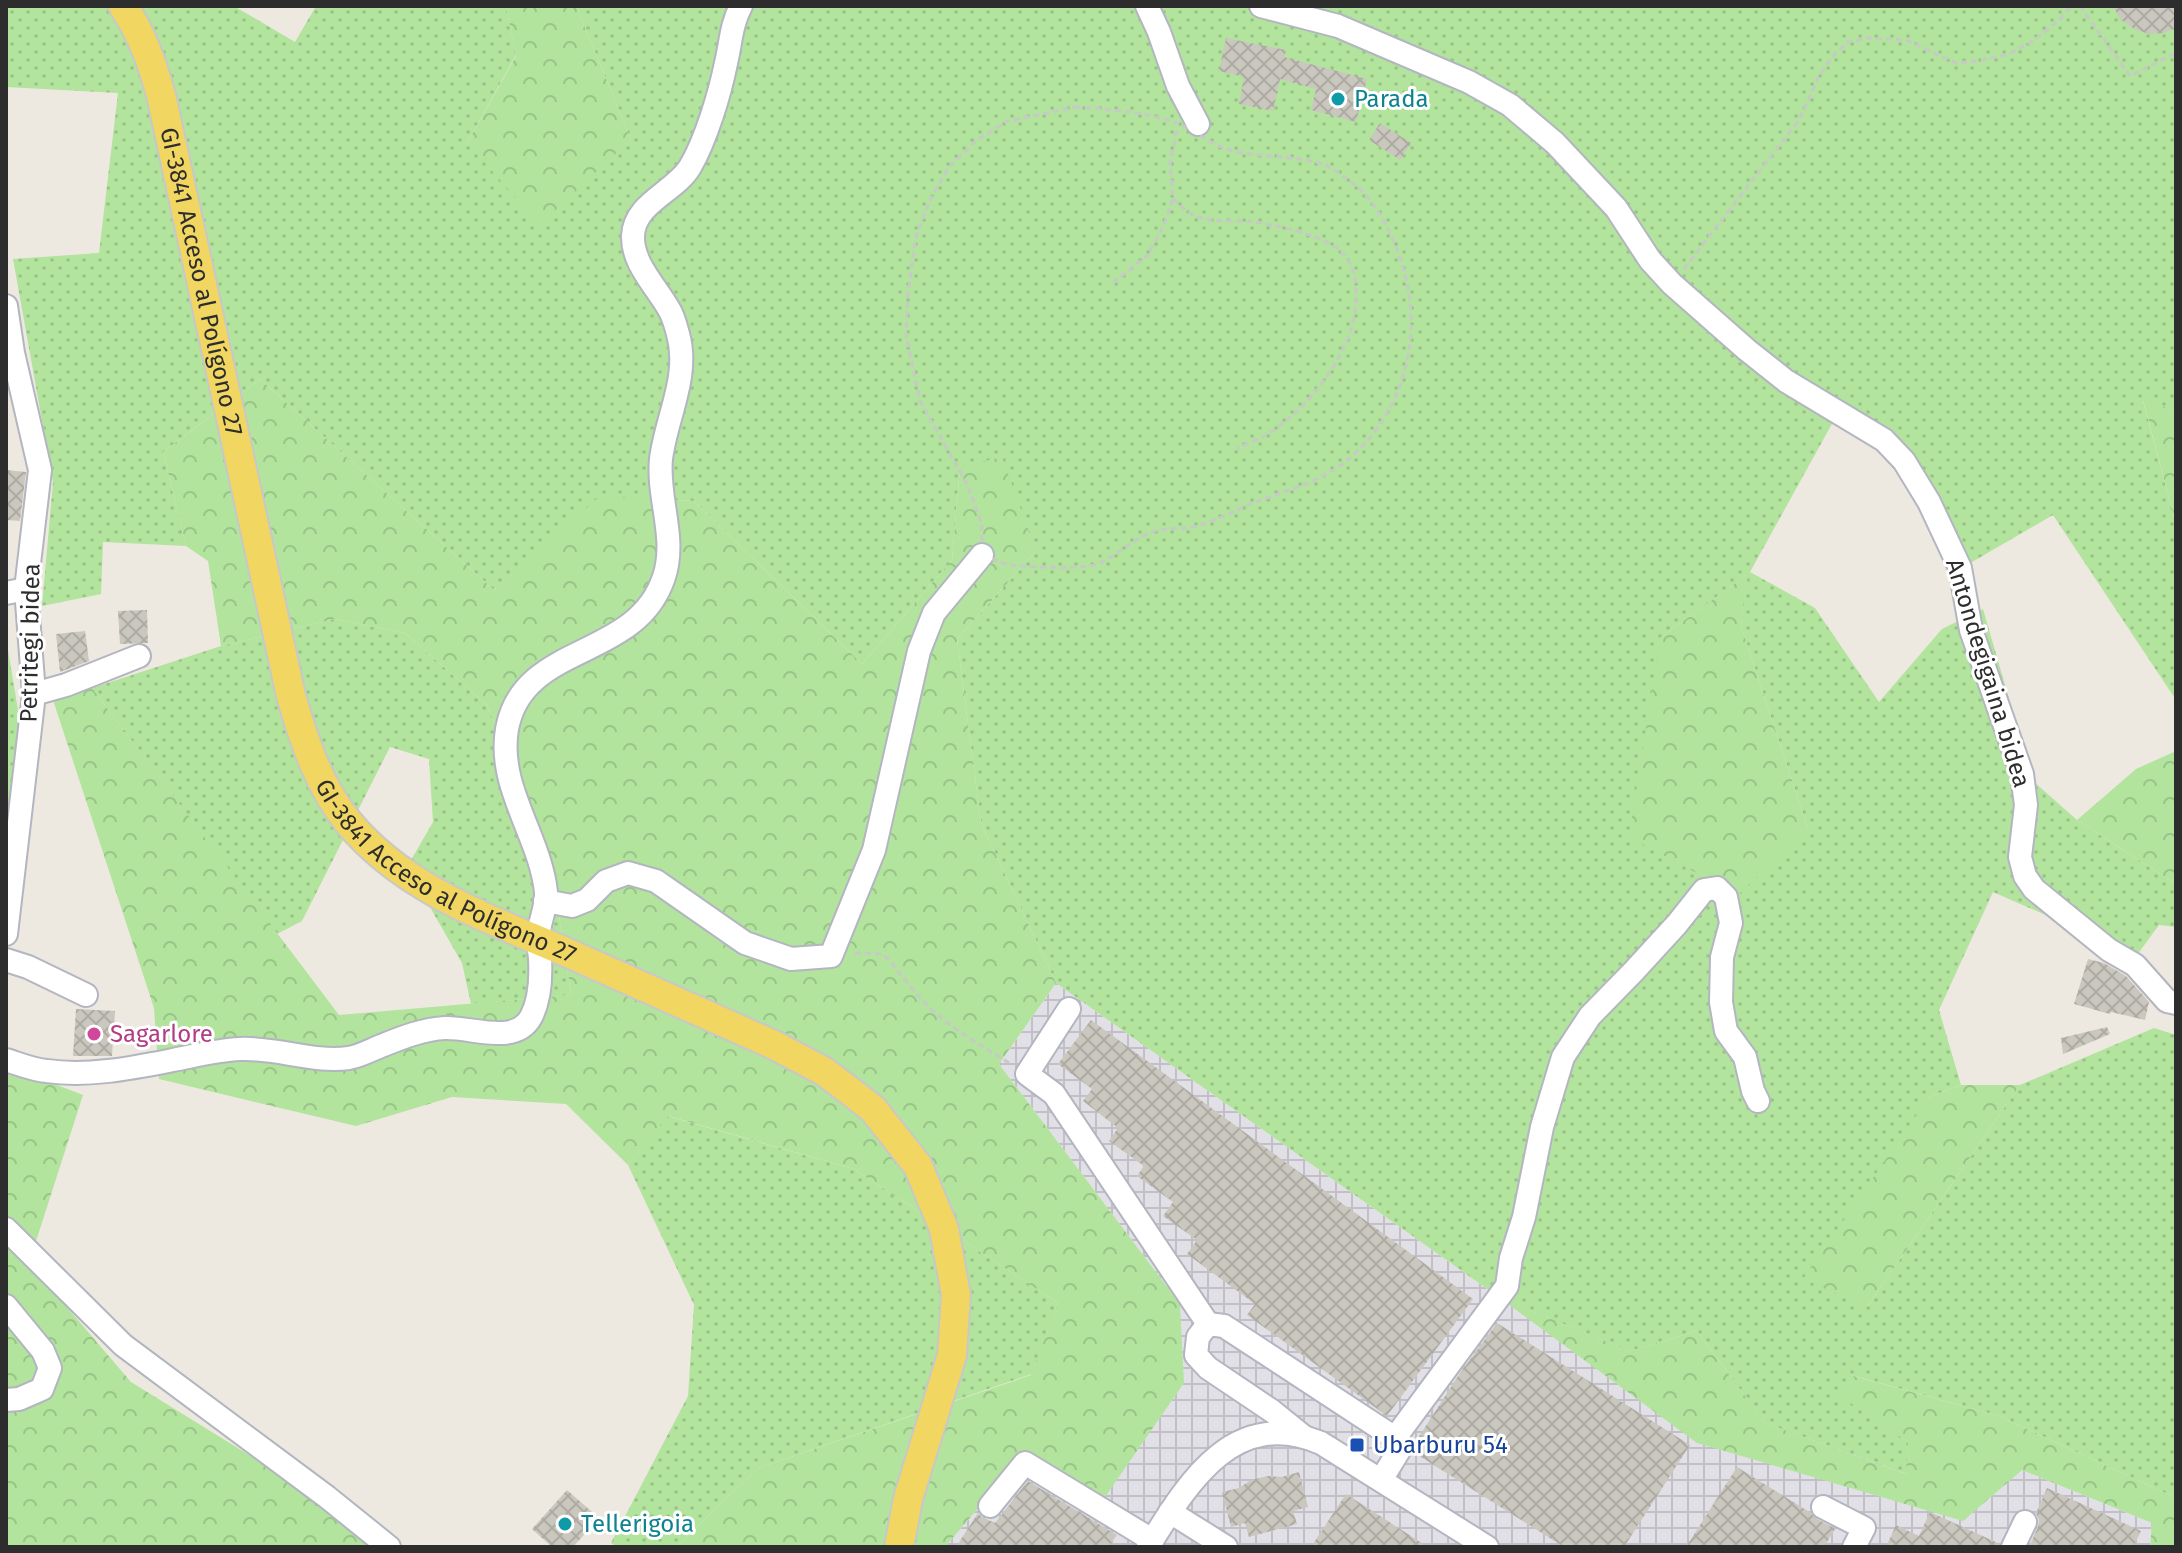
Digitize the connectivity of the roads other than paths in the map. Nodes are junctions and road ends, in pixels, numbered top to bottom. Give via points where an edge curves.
1 (123, 6) edge
2 (741, 6) edge
3 (1147, 6) edge
4 (1261, 6) edge
5 (1188, 123) road end
6 (6, 306) edge
7 (982, 555) road end
8 (16, 591) edge
9 (139, 656) dead end
10 (34, 694) junction
11 (545, 901) junction
12 (6, 934) edge
13 (537, 940) junction
14 (6, 960) edge
15 (86, 995) dead end
16 (2176, 1003) edge
17 (1069, 1009) dead end
18 (6, 1060) edge
19 (1758, 1101) dead end
20 (6, 1229) edge
21 (6, 1306) edge
22 (1208, 1324) junction
23 (6, 1400) edge
24 (1303, 1436) junction
25 (1395, 1438) junction
26 (1381, 1480) junction
27 (990, 1506) dead end
28 (1823, 1507) dead end
29 (1170, 1512) junction
30 (2025, 1522) dead end
31 (1150, 1543) edge
32 (389, 1547) edge
33 (899, 1547) edge
34 (1226, 1547) edge
35 (1487, 1547) edge
36 (1854, 1547) edge
37 (2013, 1547) edge

1 - 13 main road, GI-3841 Acceso al Polígono 27 via 138,29 161,95 305,744 348,822 395,868 448,900
2 - 11 street via 732,24 716,106 692,165 634,221 632,242 680,340 681,366 661,460 669,543 665,574 653,602 631,624 536,677 517,699 507,730 506,766 535,847
3 - 5 street
4 - 16 street, Antondegigaina bidea via 1338,26 1510,105 1555,143 1616,208 1672,284 1786,381 1884,440 1904,461 1960,568 1971,630 2022,774 2026,805 2020,857 2025,876 2109,950 2135,965 2167,1001
6 - 8 street, Petritegi bidea via 40,470
7 - 11 street via 934,613 919,651 874,850 831,956 791,959 745,943 656,881 628,873 606,881 587,900 572,906
8 - 10 street, Petritegi bidea
9 - 10 street
10 - 12 street, Petritegi bidea
11 - 13 street
13 - 18 street via 539,996 530,1019 517,1032 443,1028 408,1035 352,1058 241,1049 72,1073
13 - 33 main road, GI-3841 Acceso al Polígono 27 via 825,1072 873,1109 918,1166 944,1229 956,1295 952,1355 908,1499
14 - 15 street
17 - 22 street via 1027,1074 1054,1094
19 - 25 street via 1745,1057 1726,1031 1721,1002 1722,957 1731,923 1726,897 1717,888 1704,890 1590,1016 1563,1057 1507,1286
20 - 32 street via 123,1345
21 - 23 street via 43,1351 50,1368 42,1389
22 - 24 street via 1198,1337 1196,1355
22 - 25 street via 1224,1326
24 - 26 street
24 - 29 street via 1267,1434 1225,1449
25 - 26 street via 1400,1449
26 - 35 street
27 - 31 street via 1025,1463
28 - 36 street via 1864,1528
29 - 31 street
29 - 34 street
30 - 37 street

